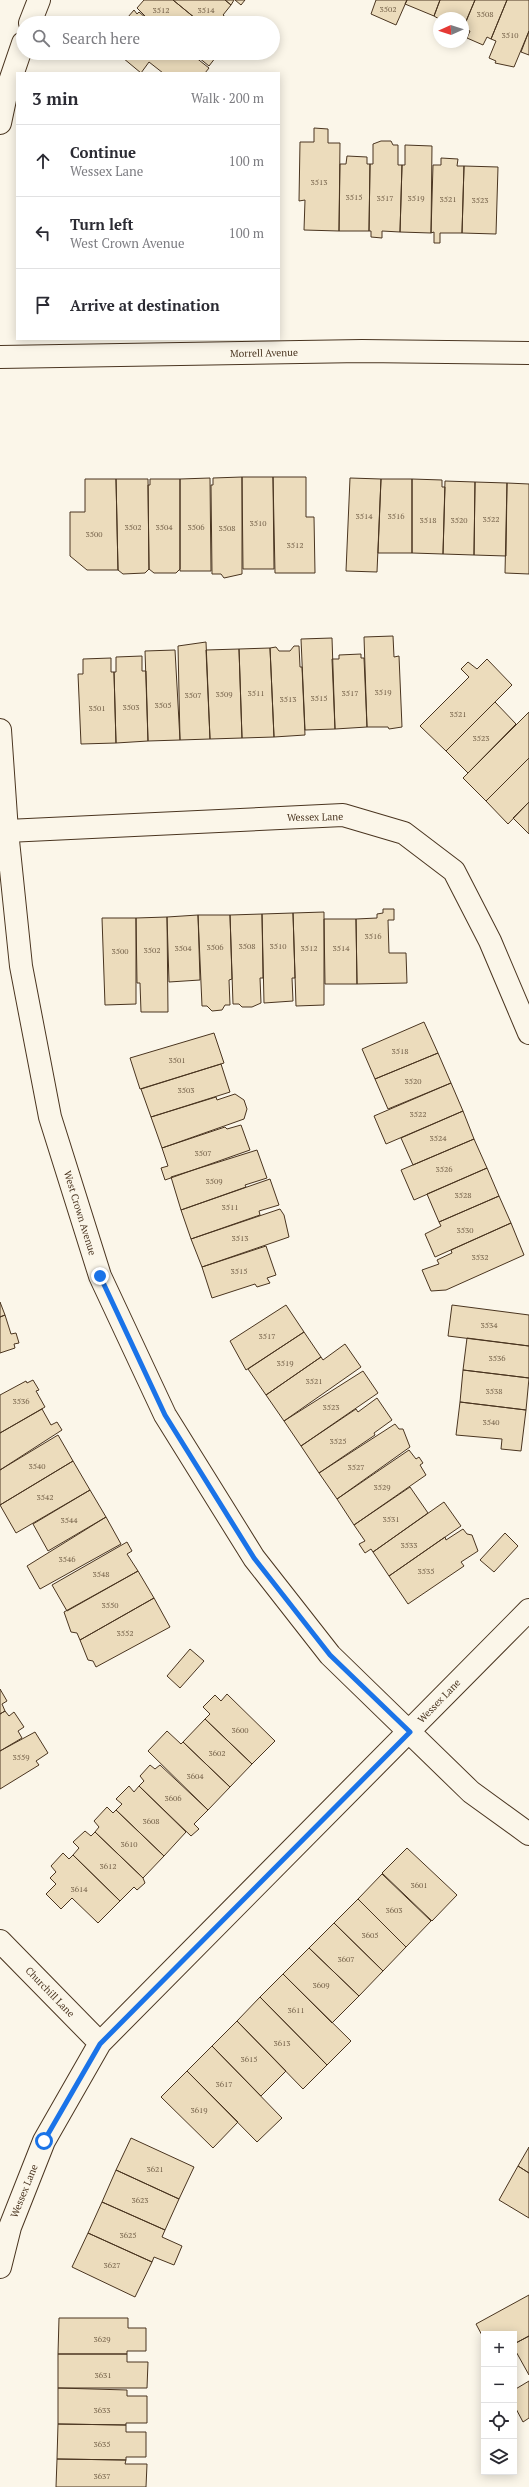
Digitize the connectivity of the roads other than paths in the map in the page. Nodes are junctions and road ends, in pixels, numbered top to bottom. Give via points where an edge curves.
1 (39, 0) edge
2 (33, 16) edge
3 (16, 60) edge
4 (4, 89) edge
5 (0, 124) edge
6 (529, 353) edge
7 (0, 357) edge
8 (0, 730) edge
9 (7, 830) junction
10 (529, 1033) edge
11 (529, 1610) edge
12 (410, 1732) junction
13 (529, 1834) edge
14 (0, 1940) edge
15 (100, 2044) junction
16 (0, 2267) edge

1 - 2 street
3 - 4 street
4 - 5 street
6 - 7 street, Morrell Avenue via 362,351
8 - 9 street, West Crown Avenue
9 - 10 street, Wessex Lane via 343,815 404,833 454,872 490,941
9 - 12 street, West Crown Avenue via 21,966 50,1117 100,1276 165,1415 254,1558 330,1655
11 - 12 street, Wessex Lane
12 - 13 street, West Crown Avenue via 471,1792
12 - 15 street, Wessex Lane
14 - 15 street, Churchill Lane
15 - 16 street, Wessex Lane via 44,2141 10,2227

